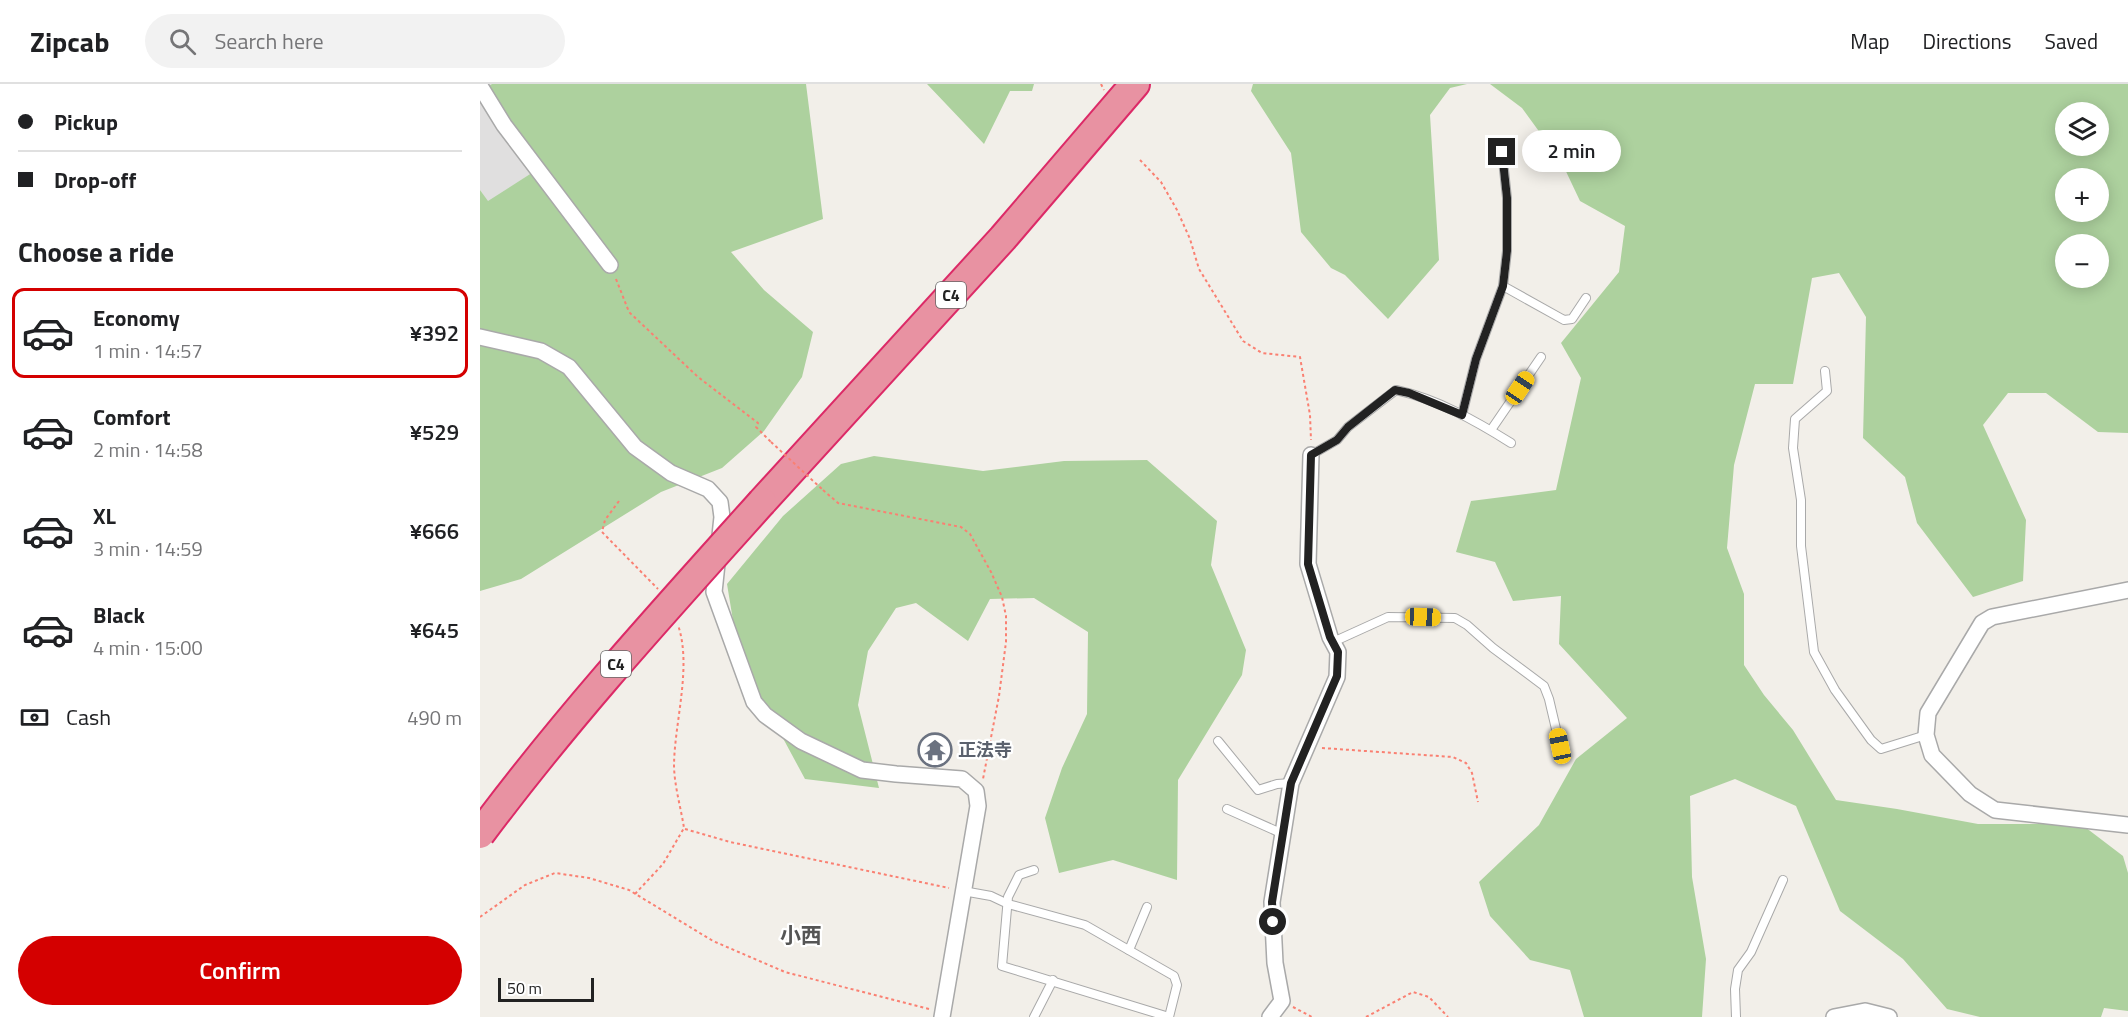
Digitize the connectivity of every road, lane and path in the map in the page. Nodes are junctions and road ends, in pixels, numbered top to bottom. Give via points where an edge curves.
1 (1101, 84) edge
2 (1135, 84) edge
3 (480, 86) edge
4 (1104, 90) dead end
5 (1502, 152) dead end
6 (1140, 160) dead end
7 (610, 265) joint
8 (1503, 286) junction
9 (1586, 298) dead end
10 (480, 337) edge
11 (1541, 357) dead end
12 (1825, 371) dead end
13 (1462, 415) junction
14 (1491, 430) junction
15 (1511, 443) dead end
16 (1311, 455) junction
17 (620, 501) dead end
18 (659, 590) dead end
19 (2128, 590) edge
20 (675, 616) dead end
21 (1333, 642) junction
22 (1926, 735) junction
23 (1218, 741) dead end
24 (1560, 746) dead end
25 (1307, 747) junction
26 (1291, 783) junction
27 (1478, 802) dead end
28 (978, 806) junction
29 (1227, 809) dead end
30 (2128, 825) edge
31 (684, 828) junction
32 (480, 834) edge
33 (1283, 834) junction
34 (1034, 870) dead end
35 (1783, 880) dead end
36 (963, 891) junction
37 (635, 894) junction
38 (1008, 904) junction
39 (1147, 907) dead end
40 (480, 917) edge
41 (1129, 950) junction
42 (1053, 980) junction
43 (1282, 1001) junction
44 (946, 1016) edge
45 (1034, 1017) edge
46 (1169, 1017) edge
47 (1270, 1017) edge
48 (1312, 1017) edge
49 (1366, 1017) edge
50 (1448, 1017) edge
51 (1737, 1017) edge
52 (1834, 1017) edge
53 (1889, 1017) edge

1 - 4 path
2 - 32 highway, C4, bridge via 1003,238 593,690
3 - 7 street via 504,125
5 - 8 lane via 1507,198
6 - 16 path via 1161,182 1186,229 1199,269 1243,341 1262,353 1300,357 1310,415
7 - 28 path, bridge via 629,312 698,376 758,423 756,427 838,503 961,527 970,534 1002,597 1006,616 999,696
8 - 9 lane via 1564,320 1572,319
8 - 13 lane via 1476,359
10 - 28 street via 541,351 569,367 634,447 671,473 708,489 720,502 714,592 754,702 765,715 801,741 862,770 962,779 975,791
11 - 14 lane
12 - 22 lane via 1827,391 1795,419 1793,448 1802,500 1801,546 1814,652 1835,690 1881,748
13 - 14 lane
13 - 16 lane via 1395,390 1337,440
14 - 15 lane
16 - 21 street via 1308,564
17 - 18 path via 605,520 602,532
19 - 22 street via 1992,617 1982,623 1928,712
20 - 31 path via 682,636 683,674 674,768
21 - 24 lane via 1388,617 1455,618 1544,686
21 - 25 street via 1338,652 1337,676
22 - 30 street via 1932,755 1970,794 1995,810
23 - 26 lane via 1258,789
25 - 26 street
25 - 27 path via 1453,757 1466,763 1472,773
26 - 33 street
28 - 36 street
29 - 33 lane
31 - 36 path via 730,842
31 - 37 path via 663,864
33 - 43 street via 1272,902 1275,963
34 - 38 lane via 1019,876
35 - 51 lane via 1751,952 1738,970
36 - 38 lane
36 - 44 street
37 - 40 path via 589,878 555,873 525,885
37 - 44 path via 713,941 785,972
38 - 41 lane via 1085,926
38 - 42 lane via 1002,966
39 - 41 lane
41 - 46 lane via 1174,976 1177,985
42 - 45 lane
42 - 46 lane
43 - 47 street
43 - 48 path
49 - 50 path via 1413,992 1429,997
52 - 53 street via 1865,1011

